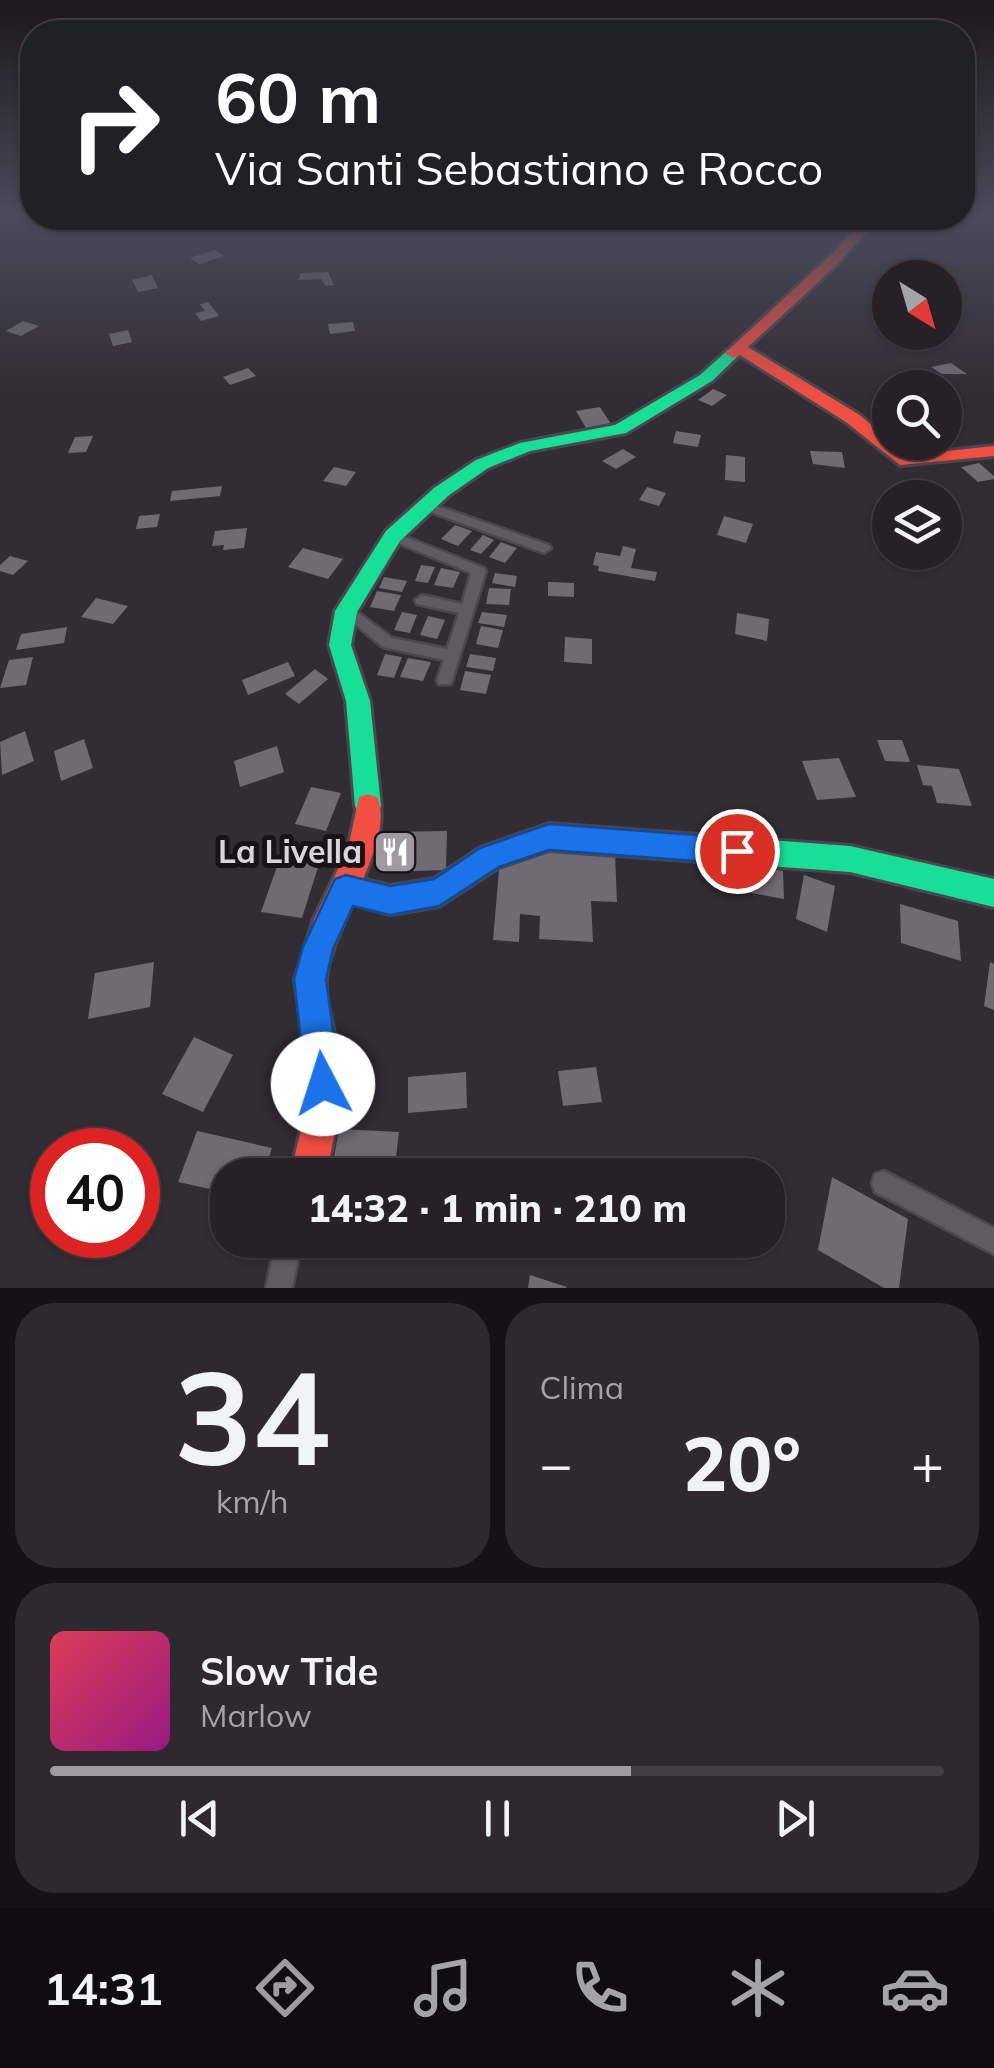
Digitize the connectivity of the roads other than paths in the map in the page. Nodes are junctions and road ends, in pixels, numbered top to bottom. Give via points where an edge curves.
1 (813, 276) edge
2 (740, 349) junction
3 (994, 451) edge
4 (426, 506) junction
5 (393, 536) junction
6 (544, 548) dead end
7 (422, 600) dead end
8 (467, 610) junction
9 (346, 611) junction
10 (452, 656) junction
11 (445, 680) dead end
12 (346, 889) junction
13 (994, 893) edge
14 (312, 1158) edge
15 (884, 1183) dead end
16 (994, 1241) edge
17 (285, 1258) edge
18 (279, 1288) edge

1 - 2 street
2 - 3 street via 906,460
2 - 4 street via 634,422 482,464
4 - 5 street
4 - 6 street
5 - 8 street via 480,571
5 - 9 street
7 - 8 street
8 - 10 street
9 - 10 street via 388,642
9 - 12 street via 340,645 358,700 368,808
10 - 11 street
12 - 13 street via 390,900 439,892 490,857 549,837 850,859
12 - 14 street via 310,979 323,1110
15 - 16 street
17 - 18 street

